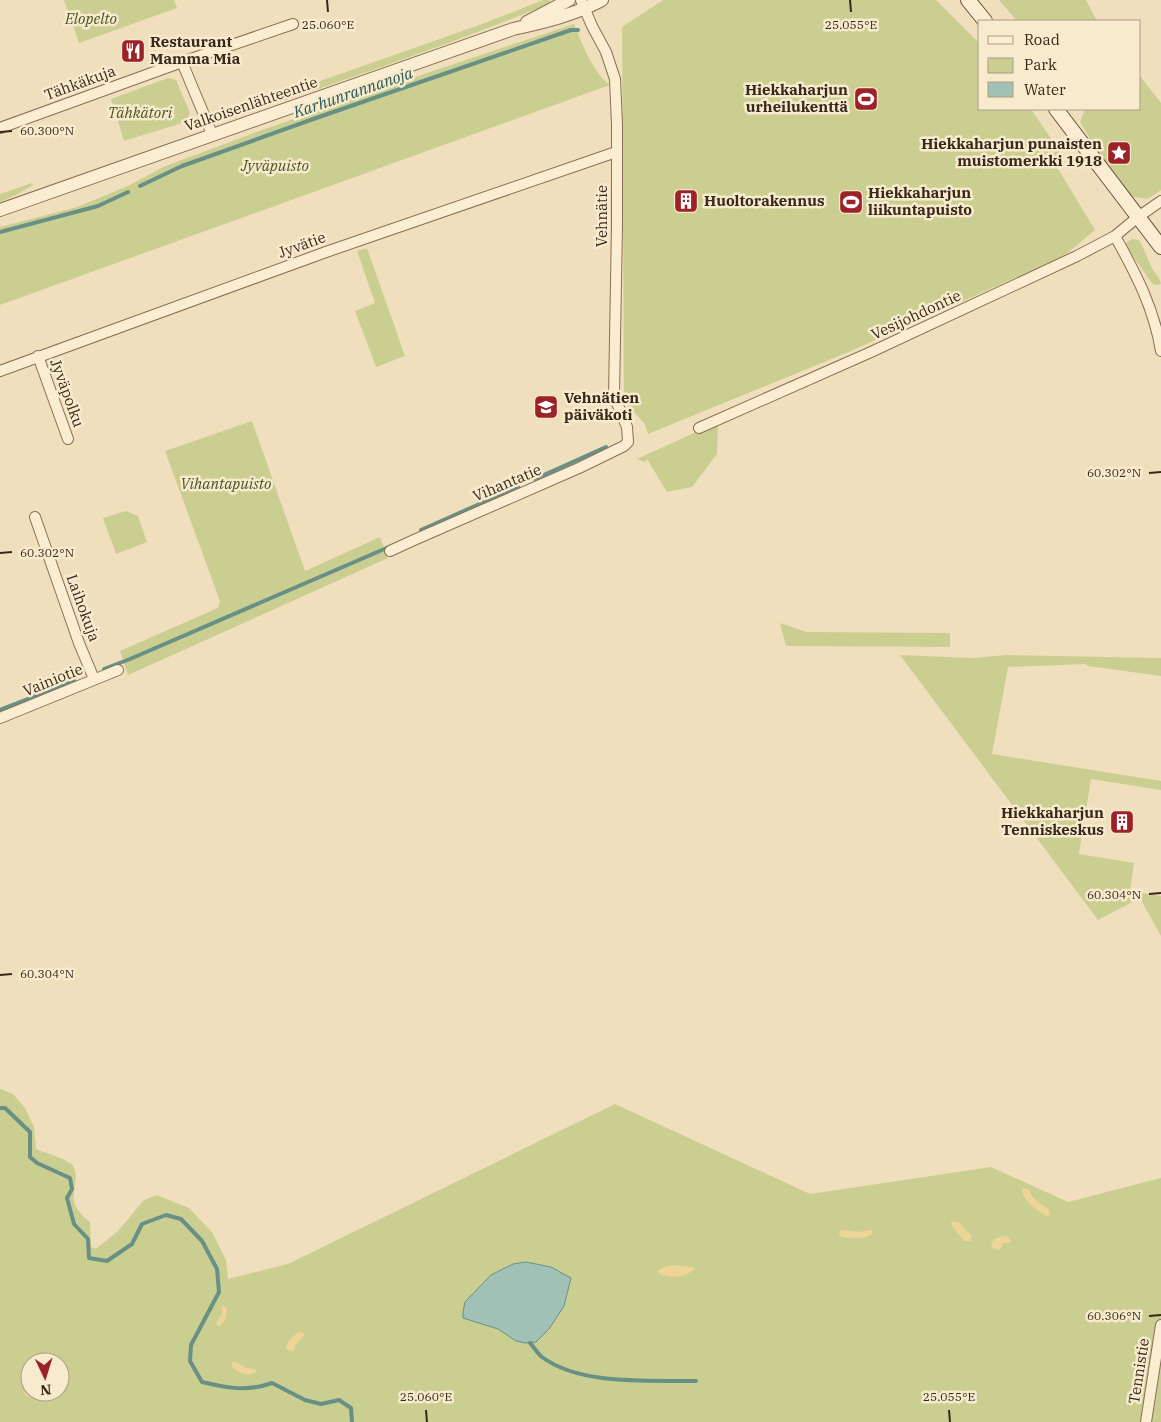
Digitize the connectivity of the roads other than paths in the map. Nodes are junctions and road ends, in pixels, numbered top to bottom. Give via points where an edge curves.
1 (568, 0) edge
2 (602, 0) edge
3 (968, 0) edge
4 (583, 5) edge
5 (984, 20) edge
6 (293, 24) dead end
7 (514, 29) junction
8 (182, 62) junction
9 (1057, 110) edge
10 (0, 128) edge
11 (212, 134) junction
12 (616, 152) junction
13 (1161, 202) edge
14 (0, 210) edge
15 (1138, 217) junction
16 (1115, 236) junction
17 (1161, 247) edge
18 (1161, 350) edge
19 (38, 356) junction
20 (0, 371) edge
21 (699, 428) dead end
22 (628, 436) joint
23 (68, 439) dead end
24 (35, 517) dead end
25 (390, 551) dead end
26 (118, 670) dead end
27 (94, 679) junction
28 (0, 718) edge
29 (1161, 1325) edge
30 (1146, 1422) edge

1 - 7 street, Valkoisenlähteentie
2 - 4 street, Valkoisenlähteentie
3 - 5 main road
4 - 7 street, Valkoisenlähteentie via 554,20
4 - 12 street, Vehnätie via 615,79
6 - 8 street, Tähkäkuja
7 - 11 street, Valkoisenlähteentie
8 - 10 street, Tähkäkuja
8 - 11 street
9 - 15 main road
11 - 14 street, Valkoisenlähteentie
12 - 19 street, Jyvätie
12 - 22 street, Vehnätie via 614,396
13 - 15 street, Vesijohdontie
15 - 16 street, Vesijohdontie
15 - 17 main road
16 - 18 street via 1148,301
16 - 21 street, Vesijohdontie via 966,308
19 - 20 street, Jyvätie
19 - 23 street, Jyväpolku
22 - 25 street, Vihantatie via 624,446 594,461
24 - 27 street, Laihokuja
26 - 27 street, Vainiotie
27 - 28 street, Vainiotie
29 - 30 street, Tennistie

